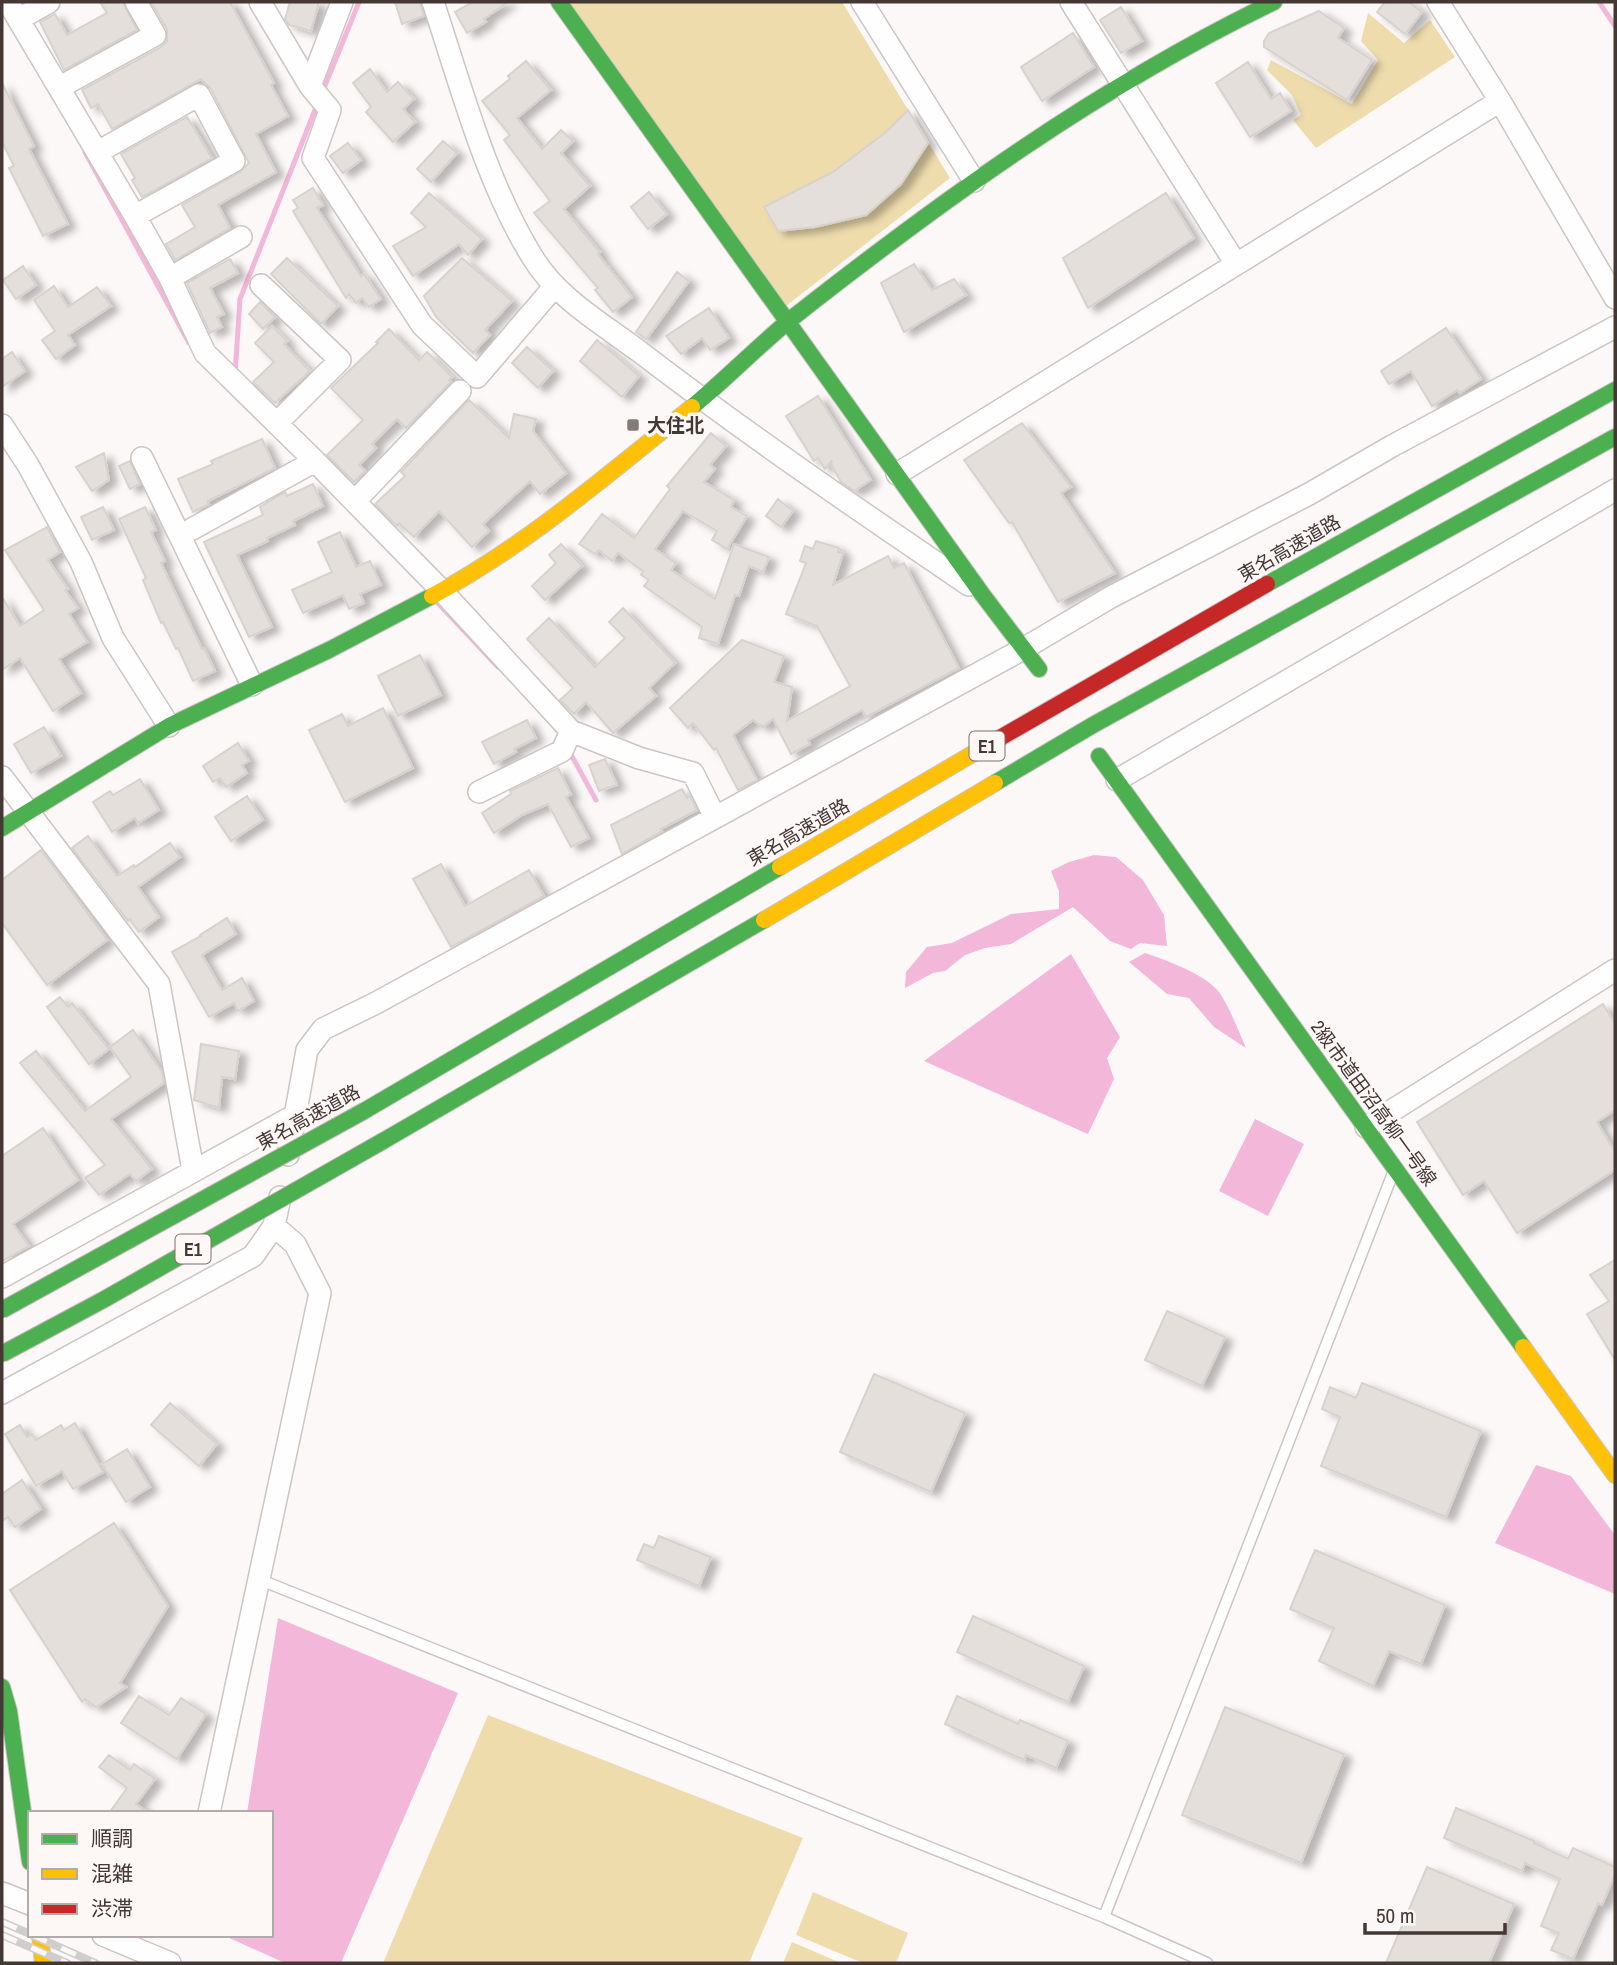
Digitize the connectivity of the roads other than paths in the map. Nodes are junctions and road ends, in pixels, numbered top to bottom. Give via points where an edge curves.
1 (49, 2) edge
2 (136, 2) edge
3 (260, 2) edge
4 (342, 2) edge
5 (433, 2) edge
6 (559, 2) edge
7 (862, 2) edge
8 (1071, 2) edge
9 (1274, 2) edge
10 (1438, 2) edge
11 (13, 11) edge
12 (1122, 85) junction
13 (60, 87) junction
14 (317, 94) junction
15 (1500, 100) junction
16 (99, 152) junction
17 (974, 181) junction
18 (135, 216) junction
19 (241, 237) dead end
20 (1236, 264) junction
21 (170, 278) junction
22 (261, 285) dead end
23 (554, 287) junction
24 (1615, 298) edge
25 (789, 321) junction
26 (1615, 327) edge
27 (1615, 390) edge
28 (460, 391) dead end
29 (701, 399) junction
30 (277, 423) junction
31 (4, 433) edge
32 (1615, 437) edge
33 (142, 458) dead end
34 (315, 461) junction
35 (897, 474) junction
36 (1615, 490) edge
37 (355, 501) junction
38 (192, 529) dead end
39 (442, 591) junction
40 (982, 594) junction
41 (1023, 649) junction
42 (1039, 668) dead end
43 (252, 685) junction
44 (169, 726) junction
45 (570, 731) junction
46 (1099, 755) dead end
47 (2, 777) edge
48 (1117, 780) junction
49 (479, 792) dead end
50 (28, 812) junction
51 (715, 817) junction
52 (2, 828) edge
53 (1615, 970) edge
54 (297, 1114) junction
55 (1366, 1126) junction
56 (1395, 1167) junction
57 (193, 1170) junction
58 (274, 1226) junction
59 (2, 1277) edge
60 (2, 1310) edge
61 (2, 1354) edge
62 (2, 1393) edge
63 (1615, 1475) edge
64 (258, 1579) junction
65 (2, 1687) edge
66 (209, 1811) edge
67 (28, 1848) edge
68 (2, 1893) edge
69 (28, 1903) edge
70 (1104, 1917) junction
71 (40, 1937) edge
72 (108, 1937) edge
73 (43, 1963) edge
74 (170, 1963) edge
75 (1207, 1963) edge

1 - 11 street
2 - 13 street via 155,35
3 - 14 street
4 - 14 street
5 - 23 street via 503,203
6 - 25 main road
7 - 17 street
8 - 12 street
9 - 12 main road
10 - 15 street
11 - 13 street
12 - 17 main road
12 - 20 street
13 - 16 street
14 - 23 street via 330,110 313,158 422,325 477,377
15 - 20 street
15 - 24 street
16 - 18 street
16 - 18 street via 199,95 234,161
17 - 25 main road
18 - 21 street
19 - 21 street
20 - 35 street
21 - 30 street via 205,353
22 - 30 street via 340,360
23 - 29 street
25 - 29 main road
25 - 35 main road
26 - 41 street via 1111,597
27 - 60 main road, 東名高速道路 / E1, bridge via 1076,694 363,1111
28 - 37 street
29 - 39 main road via 539,529
29 - 40 street
30 - 34 street
31 - 44 street via 28,465 81,562 113,638
32 - 61 main road, E1, bridge via 1093,725 383,1141
33 - 43 street
34 - 37 street
34 - 38 street
35 - 40 main road
36 - 48 street
37 - 39 street
39 - 43 main road
39 - 45 street
40 - 41 main road
41 - 42 main road
41 - 51 street
43 - 44 main road
44 - 50 main road
45 - 49 street via 562,751
45 - 51 street via 693,773
46 - 48 main road, 2級市道田沼高柳一号線
47 - 50 street
48 - 55 main road, 2級市道田沼高柳一号線
50 - 52 main road
50 - 57 street via 159,984
51 - 54 street via 323,1029 307,1049
53 - 55 street
54 - 57 street
54 - 58 street
55 - 56 main road, 2級市道田沼高柳一号線
56 - 63 main road, 2級市道田沼高柳一号線
56 - 70 lane
57 - 59 street
58 - 62 street via 253,1256
58 - 64 street via 295,1244 320,1293
64 - 66 street
64 - 70 lane
65 - 67 main road
68 - 69 street
70 - 75 lane
71 - 73 main road
72 - 74 street

